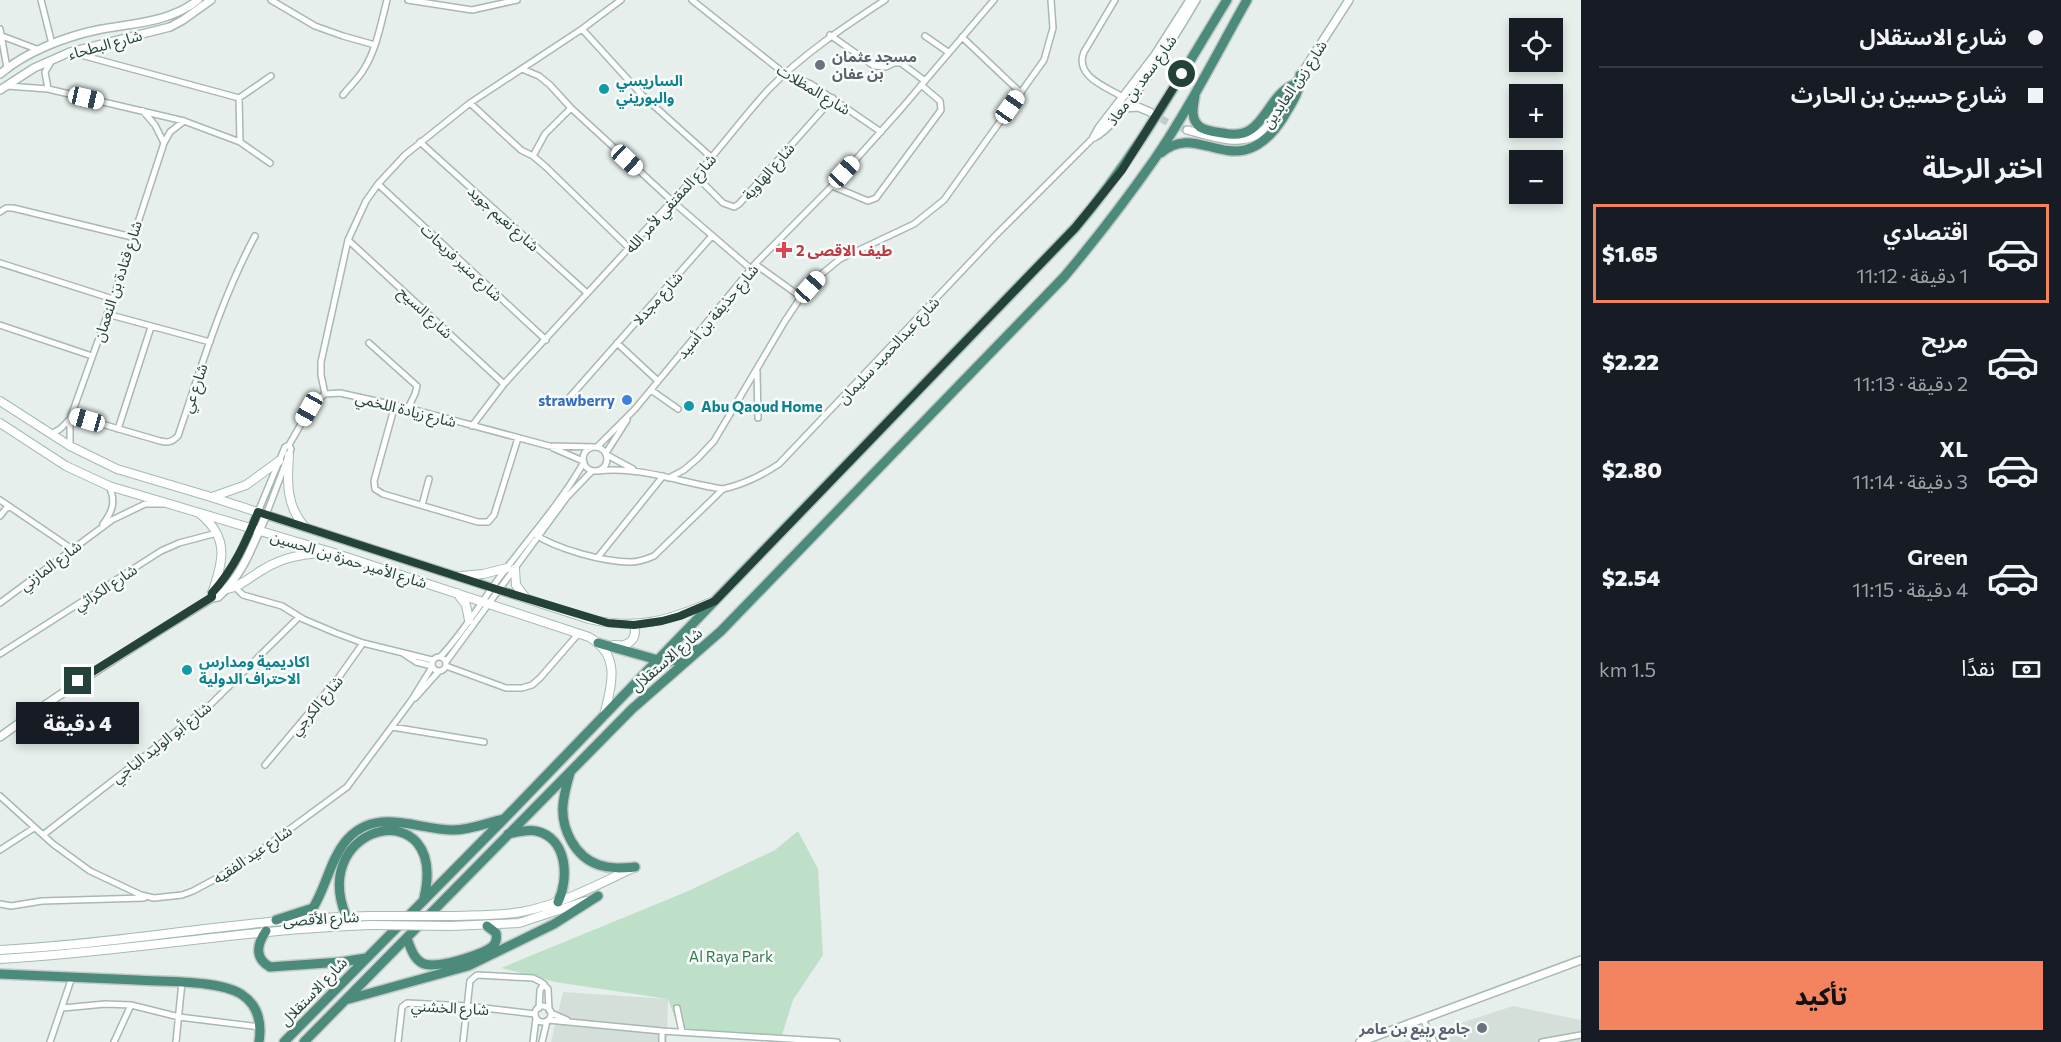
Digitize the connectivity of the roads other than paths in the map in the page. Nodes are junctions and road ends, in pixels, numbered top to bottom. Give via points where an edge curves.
1 (41, 0) edge
2 (198, 0) edge
3 (211, 0) edge
4 (271, 0) edge
5 (387, 0) edge
6 (408, 0) edge
7 (483, 0) edge
8 (517, 0) edge
9 (621, 0) edge
10 (692, 0) edge
11 (885, 0) edge
12 (994, 0) edge
13 (1051, 0) edge
14 (1115, 0) edge
15 (1190, 0) edge
16 (1196, 0) edge
17 (1227, 0) edge
18 (1247, 0) edge
19 (1349, 0) edge
20 (484, 9) junction
21 (1177, 27) junction
22 (0, 29) edge
23 (582, 29) junction
24 (830, 35) junction
25 (2, 36) junction
26 (925, 36) dead end
27 (962, 37) junction
28 (52, 44) junction
29 (375, 45) junction
30 (39, 50) junction
31 (70, 52) junction
32 (948, 52) junction
33 (52, 60) junction
34 (7, 68) junction
35 (522, 69) junction
36 (0, 74) edge
37 (785, 74) junction
38 (271, 76) dead end
39 (1298, 80) junction
40 (923, 83) junction
41 (3, 88) edge
42 (48, 89) junction
43 (1137, 89) junction
44 (1197, 90) junction
45 (1021, 93) junction
46 (343, 95) dead end
47 (1123, 97) junction
48 (239, 98) junction
49 (833, 98) junction
50 (470, 103) junction
51 (571, 108) junction
52 (1123, 108) junction
53 (1142, 108) junction
54 (142, 110) junction
55 (1150, 112) tunnel mouth
56 (184, 121) junction
57 (1187, 130) tunnel mouth
58 (881, 132) junction
59 (1094, 137) junction
60 (240, 142) junction
61 (420, 142) junction
62 (164, 143) junction
63 (533, 156) junction
64 (712, 158) junction
65 (1155, 159) junction
66 (270, 163) dead end
67 (697, 177) junction
68 (378, 184) junction
69 (832, 186) junction
70 (672, 201) junction
71 (0, 212) edge
72 (255, 236) dead end
73 (132, 237) junction
74 (711, 237) junction
75 (348, 240) junction
76 (629, 248) junction
77 (0, 263) edge
78 (753, 267) junction
79 (587, 293) junction
80 (801, 297) junction
81 (112, 298) junction
82 (107, 314) junction
83 (0, 325) edge
84 (150, 327) junction
85 (546, 340) junction
86 (210, 342) junction
87 (369, 343) dead end
88 (617, 343) junction
89 (92, 356) junction
90 (757, 369) junction
91 (658, 381) junction
92 (504, 384) junction
93 (651, 390) junction
94 (325, 394) junction
95 (569, 398) dead end
96 (0, 401) edge
97 (395, 405) junction
98 (408, 408) junction
99 (634, 409) junction
100 (678, 409) dead end
101 (71, 417) junction
102 (758, 418) dead end
103 (0, 423) edge
104 (472, 426) junction
105 (118, 429) junction
106 (51, 434) junction
107 (518, 438) junction
108 (289, 445) junction
109 (70, 446) junction
110 (549, 446) junction
111 (596, 447) junction
112 (606, 454) junction
113 (289, 455) junction
114 (279, 461) junction
115 (584, 461) junction
116 (634, 470) junction
117 (595, 471) junction
118 (666, 477) junction
119 (429, 479) dead end
120 (109, 486) junction
121 (723, 489) junction
122 (211, 497) junction
123 (0, 500) edge
124 (164, 504) junction
125 (422, 505) junction
126 (8, 506) junction
127 (197, 512) junction
128 (262, 513) junction
129 (0, 516) edge
130 (100, 528) junction
131 (306, 528) junction
132 (255, 530) junction
133 (217, 533) junction
134 (536, 536) junction
135 (762, 540) dead end
136 (72, 549) junction
137 (763, 551) junction
138 (334, 553) junction
139 (597, 557) junction
140 (511, 568) junction
141 (458, 576) junction
142 (231, 588) junction
143 (495, 589) junction
144 (456, 592) junction
145 (212, 595) junction
146 (525, 599) junction
147 (715, 601) junction
148 (0, 603) edge
149 (486, 603) junction
150 (299, 617) junction
151 (469, 620) junction
152 (634, 625) junction
153 (465, 631) junction
154 (579, 633) junction
155 (363, 643) junction
156 (598, 643) junction
157 (703, 648) junction
158 (0, 654) edge
159 (441, 656) junction
160 (656, 661) junction
161 (432, 664) junction
162 (446, 664) junction
163 (439, 671) junction
164 (411, 701) junction
165 (604, 716) junction
166 (392, 727) junction
167 (0, 737) edge
168 (484, 742) dead end
169 (265, 765) dead end
170 (570, 771) junction
171 (0, 798) edge
172 (505, 818) junction
173 (34, 828) junction
174 (508, 834) junction
175 (43, 835) junction
176 (0, 850) edge
177 (636, 867) joint
178 (598, 896) joint
179 (154, 898) junction
180 (424, 899) junction
181 (558, 902) junction
182 (0, 904) edge
183 (346, 916) junction
184 (276, 920) junction
185 (371, 920) junction
186 (487, 926) junction
187 (266, 931) junction
188 (407, 939) junction
189 (0, 950) edge
190 (366, 958) junction
191 (0, 959) edge
192 (1581, 960) edge
193 (0, 974) edge
194 (72, 977) junction
195 (182, 982) junction
196 (544, 984) junction
197 (347, 1000) junction
198 (131, 1005) junction
199 (467, 1006) junction
200 (63, 1008) junction
201 (539, 1008) junction
202 (677, 1008) dead end
203 (550, 1011) junction
204 (536, 1016) junction
205 (179, 1017) junction
206 (1423, 1019) junction
207 (547, 1020) junction
208 (567, 1020) junction
209 (1409, 1024) junction
210 (260, 1027) junction
211 (662, 1031) junction
212 (682, 1032) junction
213 (1581, 1035) edge
214 (779, 1041) edge
215 (50, 1042) edge
216 (114, 1042) edge
217 (176, 1042) edge
218 (259, 1042) edge
219 (284, 1042) edge
220 (304, 1042) edge
221 (399, 1042) edge
222 (463, 1042) edge
223 (533, 1042) edge
224 (542, 1042) edge
225 (662, 1042) edge
226 (837, 1042) edge
227 (1360, 1042) edge
228 (1424, 1042) edge
229 (1434, 1042) edge
230 (1542, 1042) edge

1 - 28 street
2 - 28 street, شارع البطحاء via 165,18 94,31
3 - 31 street, شارع البطحاء via 170,27
4 - 29 street via 315,26
5 - 29 street
6 - 20 street
7 - 20 street
8 - 20 street
9 - 23 street
10 - 37 street, شارع المظلات
11 - 24 street, شارع المقتفي لأمر الله
12 - 27 street, شارع حذيفة بن أسيد
13 - 45 street via 1050,45 1041,66
14 - 47 street via 1081,59 1089,77
15 - 21 street, شارع سعد بن معاذ
16 - 21 street, شارع سعد بن معاذ
17 - 137 highway, شارع الاستقلال via 1139,144 1094,206
18 - 44 highway, شارع الاستقلال
19 - 39 street, شارع زين العابدين
21 - 43 street, شارع سعد بن معاذ
21 - 47 street, شارع سعد بن معاذ
22 - 25 street
23 - 35 street
23 - 64 street via 642,96
24 - 37 street, شارع المقتفي لأمر الله
24 - 40 street via 874,66 886,68 901,63
25 - 30 street
25 - 34 street
26 - 32 street
27 - 32 street, شارع حذيفة بن أسيد
27 - 45 street
28 - 30 street, شارع البطحاء
29 - 46 street via 364,70
30 - 34 street, شارع البطحاء
31 - 33 street, شارع البطحاء
31 - 48 street
32 - 40 street, شارع حذيفة بن أسيد
33 - 41 street, شارع البطحاء
33 - 42 street via 45,72
34 - 36 street, شارع البطحاء
35 - 50 street
35 - 51 street via 539,76
37 - 49 street, شارع المظلات via 812,84
37 - 64 street, شارع المقتفي لأمر الله
38 - 48 street
39 - 44 highway via 1279,94 1255,127 1237,135 1203,128 1196,122 1192,113
39 - 57 street, شارع زين العابدين via 1265,129 1254,137 1234,141
39 - 65 highway via 1298,92 1287,111 1260,144 1233,152 1180,142 1167,147
40 - 58 street, شارع حذيفة بن أسيد
40 - 69 street via 940,101 941,110 876,198 868,201
41 - 42 street
42 - 54 street
43 - 52 street, شارع سعد بن معاذ
43 - 53 street via 1136,97
44 - 65 highway, شارع الاستقلال
45 - 80 street via 944,200 914,224 829,266
47 - 59 street, شارع سعد بن معاذ
48 - 60 street
49 - 58 street, شارع المظلات
49 - 67 street, شارع الهاوية via 734,207
50 - 61 street
50 - 63 street via 520,150
51 - 63 street via 546,134
51 - 70 street
52 - 53 street
52 - 59 street, شارع سعد بن معاذ
53 - 55 street
54 - 56 street
54 - 62 street
56 - 60 street
56 - 62 street, شارع قتادة بن النعمان
58 - 69 street, شارع حذيفة بن أسيد
59 - 121 street, شارع عبدالحميد سليمان via 779,464 761,476
60 - 66 street
61 - 68 street
61 - 79 street, شارع نعيم جويد
62 - 73 street, شارع قتادة بن النعمان
63 - 76 street
64 - 67 street, شارع المقتفي لأمر الله
65 - 157 highway, شارع الاستقلال via 1064,277
67 - 70 street, شارع المقتفي لأمر الله
68 - 75 street
68 - 85 street, شارع منير فريحات
69 - 78 street, شارع حذيفة بن أسيد
70 - 74 street
70 - 76 street, شارع المقتفي لأمر الله
71 - 73 street via 13,208
72 - 86 street, شارع عي via 229,288
73 - 81 street, شارع قتادة بن النعمان
74 - 78 street
74 - 88 street, شارع مجدلا
75 - 92 street, شارع السيح
75 - 94 street via 321,362
76 - 79 street, شارع المقتفي لأمر الله
77 - 81 street
78 - 80 street
78 - 91 street, شارع حذيفة بن أسيد
79 - 85 street, شارع المقتفي لأمر الله
80 - 90 street
81 - 82 street, شارع قتادة بن النعمان
82 - 84 street
82 - 89 street, شارع قتادة بن النعمان
83 - 89 street
84 - 86 street
84 - 105 street
85 - 92 street, شارع المقتفي لأمر الله
86 - 105 street, شارع عي via 175,440 165,442
87 - 98 street via 417,386
88 - 91 street
88 - 95 street, شارع مجدلا
89 - 101 street, شارع قتادة بن النعمان
90 - 102 street
90 - 118 street via 714,441 684,470
91 - 93 street, شارع حذيفة بن أسيد
92 - 104 street, شارع المقتفي لأمر الله
93 - 99 street, شارع حذيفة بن أسيد
93 - 100 street
94 - 97 street, شارع زيادة اللخمي via 340,393
94 - 108 street via 313,403
96 - 106 main road, شارع الأمير حمزة بن الحسين
97 - 98 street, شارع زيادة اللخمي
97 - 125 street via 374,485 377,492
98 - 104 street, شارع زيادة اللخمي
99 - 111 street, شارع حذيفة بن أسيد
99 - 112 street, شارع حذيفة بن أسيد
101 - 105 street, شارع عي
101 - 106 street
101 - 109 street, شارع قتادة بن النعمان
103 - 120 main road, شارع الأمير حمزة بن الحسين via 66,466
104 - 107 street, شارع زيادة اللخمي
106 - 109 main road, شارع الأمير حمزة بن الحسين
107 - 110 street, شارع زيادة اللخمي
107 - 125 street via 494,515 488,522
108 - 113 street
108 - 114 street
109 - 122 main road, شارع الأمير حمزة بن الحسين via 128,473
110 - 111 street, شارع زيادة اللخمي
110 - 115 street, شارع زيادة اللخمي
111 - 112 street
111 - 115 street via 586,451
112 - 116 street
112 - 117 street via 605,466
113 - 128 street
113 - 131 main road via 290,498
114 - 122 main road via 246,486
114 - 128 street
115 - 117 street
115 - 134 street
116 - 117 street
116 - 118 street
117 - 134 street
118 - 121 street
118 - 139 street
119 - 125 street
120 - 124 main road, شارع الأمير حمزة بن الحسين
120 - 130 street, شارع المازني via 113,504
121 - 139 street, شارع عبدالحميد سليمان via 654,556 632,562
122 - 128 main road, شارع الأمير حمزة بن الحسين
123 - 126 street
124 - 127 main road, شارع الأمير حمزة بن الحسين
124 - 130 street, شارع المازني via 145,504
126 - 129 street
126 - 136 street
127 - 132 main road, شارع الأمير حمزة بن الحسين
127 - 133 main road
128 - 131 main road, شارع الأمير حمزة بن الحسين
128 - 132 street
130 - 136 street, شارع المازني
131 - 141 main road, شارع الأمير حمزة بن الحسين
132 - 138 main road, شارع الأمير حمزة بن الحسين
132 - 142 street via 247,559
132 - 145 street
133 - 145 main road via 222,562
133 - 158 street, شارع الكراثي via 161,551
134 - 139 street, شارع عبدالحميد سليمان
134 - 140 street
135 - 137 highway
136 - 148 street, شارع المازني
137 - 147 highway, شارع الاستقلال
138 - 142 main road via 284,559
138 - 144 main road, شارع الأمير حمزة بن الحسين
140 - 141 main road
140 - 143 street
140 - 146 main road
141 - 143 main road, شارع الأمير حمزة بن الحسين
142 - 145 street via 217,598
142 - 150 street via 282,606
143 - 146 main road, شارع الأمير حمزة بن الحسين
143 - 149 street
144 - 149 main road, شارع الأمير حمزة بن الحسين
144 - 151 main road via 466,605
145 - 167 street via 103,664
146 - 152 main road, شارع الأمير حمزة بن الحسين via 599,621
147 - 152 main road, شارع الأمير حمزة بن الحسين via 671,619
147 - 160 highway, شارع الاستقلال
149 - 151 street
149 - 153 street
149 - 154 main road, شارع الأمير حمزة بن الحسين
150 - 155 street
150 - 175 street, شارع أبو الوليد الباجي via 209,706
151 - 153 street
152 - 156 main road via 634,637 628,644
153 - 159 street
153 - 162 street
154 - 156 main road, شارع الأمير حمزة بن الحسين
154 - 162 street via 540,678 522,688 506,688
155 - 161 street
155 - 169 street, شارع الكرجي
156 - 160 highway
156 - 165 main road via 612,668
157 - 160 highway via 674,661
157 - 170 highway, شارع الاستقلال via 632,709
159 - 161 street
159 - 162 street
160 - 165 highway, شارع الاستقلال
161 - 163 street
161 - 164 street, شارع عيد الفقيه
162 - 163 street
163 - 164 street, شارع عيد الفقيه
164 - 166 street, شارع عيد الفقيه
165 - 172 highway, شارع الاستقلال
166 - 168 street
166 - 179 street, شارع عيد الفقيه via 354,780 333,799 230,872 193,891
170 - 174 highway, شارع الاستقلال
170 - 177 highway via 563,807 572,843 598,865
171 - 173 street, شارع عيد الفقيه
172 - 180 highway, شارع الاستقلال
172 - 184 highway via 452,830 391,821 363,826 341,848 313,908
173 - 175 street, شارع عيد الفقيه
173 - 176 street
174 - 181 highway via 537,831 558,847 565,870
174 - 188 highway, شارع الاستقلال
175 - 179 street, شارع عيد الفقيه via 90,871
177 - 181 main road, شارع الأقصى
178 - 186 main road, شارع الأقصى via 528,920
178 - 197 highway via 554,924 468,966
179 - 182 street
180 - 183 highway via 428,870 419,845 402,833 379,830 357,842 343,866 339,892
180 - 190 highway, شارع الاستقلال
181 - 185 main road, شارع الأقصى, bridge via 521,912
183 - 184 main road, شارع الأقصى
183 - 185 main road, شارع الأقصى
184 - 189 main road, شارع الأقصى
185 - 186 main road, شارع الأقصى, bridge
185 - 187 main road, شارع الأقصى
186 - 188 highway via 496,933 494,945 437,966 420,962
187 - 190 highway via 258,952 270,967
187 - 191 main road, شارع الأقصى
188 - 197 highway, شارع الاستقلال
190 - 219 highway, شارع الاستقلال
192 - 206 street
193 - 194 highway
194 - 195 highway
194 - 200 street
195 - 205 street
195 - 210 highway via 240,993 254,1006
196 - 199 street via 533,978 477,975 470,981
196 - 201 street
196 - 203 street
197 - 220 highway, شارع الاستقلال
198 - 200 street
198 - 205 street
198 - 216 street
199 - 204 street, شارع الخشني
199 - 221 street, شارع الخشني via 405,1003
199 - 222 street
200 - 215 street
201 - 203 street via 544,1006
201 - 204 street
202 - 212 street
203 - 207 street
203 - 208 street
204 - 207 street via 542,1022
204 - 223 street
205 - 210 street
205 - 217 street
206 - 209 street
206 - 229 street
207 - 208 street
207 - 224 street
208 - 211 street
209 - 227 street
209 - 228 street
210 - 218 highway
211 - 212 street
211 - 225 street
212 - 214 street
213 - 230 street
214 - 226 street

